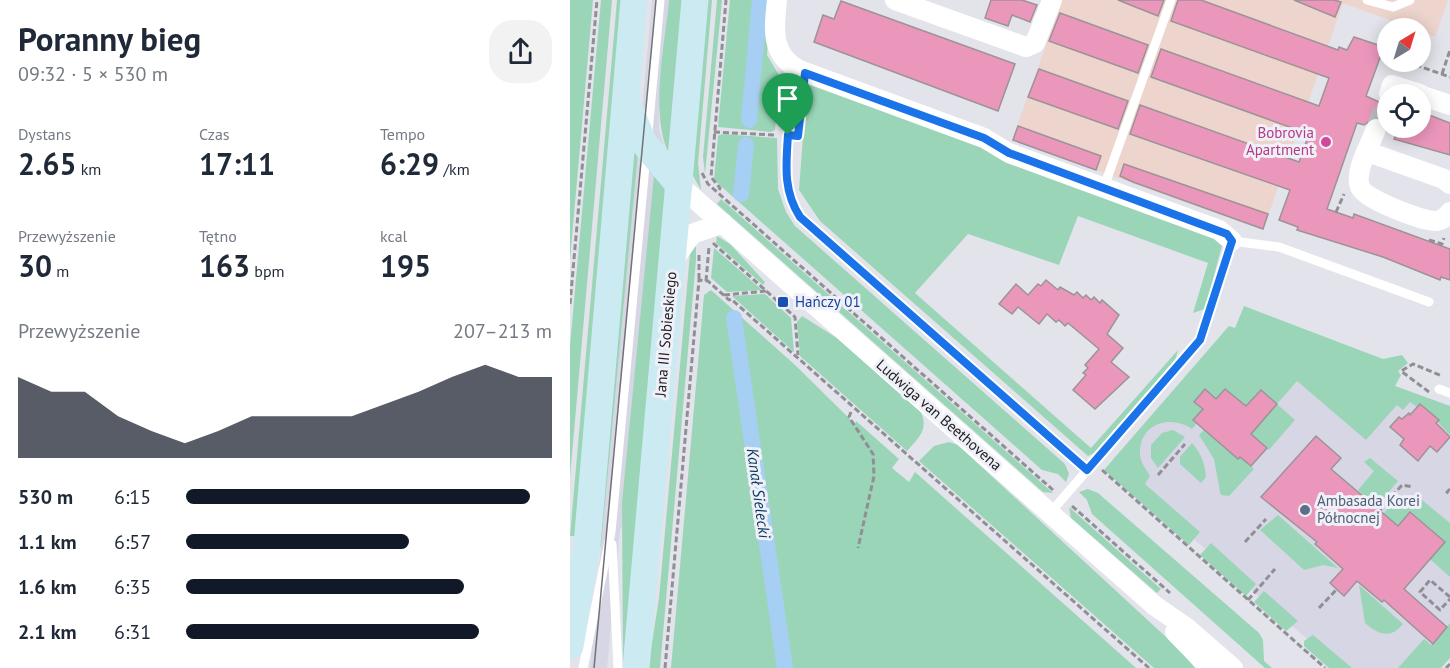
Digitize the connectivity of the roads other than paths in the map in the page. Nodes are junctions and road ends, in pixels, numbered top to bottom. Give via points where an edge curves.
1 (634, 0) edge
2 (660, 0) edge
3 (696, 0) edge
4 (777, 0) edge
5 (895, 0) edge
6 (1052, 0) edge
7 (1171, 0) edge
8 (1368, 0) edge
9 (1410, 0) edge
10 (794, 67) junction
11 (625, 96) junction
12 (1431, 99) edge
13 (1450, 105) edge
14 (1376, 129) tunnel mouth
15 (647, 148) junction
16 (1368, 152) junction
17 (679, 184) junction
18 (1450, 184) edge
19 (1104, 187) junction
20 (1450, 212) edge
21 (723, 223) junction
22 (1232, 241) junction
23 (672, 263) junction
24 (1429, 302) dead end
25 (1439, 393) road end
26 (1450, 393) edge
27 (1090, 466) junction
28 (1050, 513) junction
29 (611, 532) junction
30 (1155, 606) junction
31 (570, 646) edge
32 (583, 668) edge
33 (618, 668) edge
34 (636, 668) edge
35 (1210, 668) edge
36 (1233, 668) edge

1 - 11 main road
2 - 15 lane
3 - 17 main road, Jana III Sobieskiego
4 - 10 street via 776,44
5 - 6 street via 1031,46
7 - 19 lane
8 - 9 lane via 1393,8
10 - 19 street
10 - 27 lane via 787,186 804,221
11 - 15 main road
11 - 31 main road
12 - 13 street
14 - 16 street
15 - 17 main road
15 - 29 lane
16 - 18 street
16 - 20 street via 1359,178 1368,198 1431,220 1443,219
17 - 21 street, Ludwiga van Beethovena
17 - 23 main road, Jana III Sobieskiego
19 - 22 street via 1219,230
21 - 23 street via 692,234
21 - 28 street, Ludwiga van Beethovena
22 - 24 lane via 1279,247
22 - 27 lane via 1200,340
23 - 34 main road, Jana III Sobieskiego
25 - 26 lane
27 - 28 lane
28 - 30 street, Ludwiga van Beethovena
29 - 32 lane
29 - 33 lane
30 - 35 street, Ludwiga van Beethovena
30 - 36 street, Ludwiga van Beethovena

